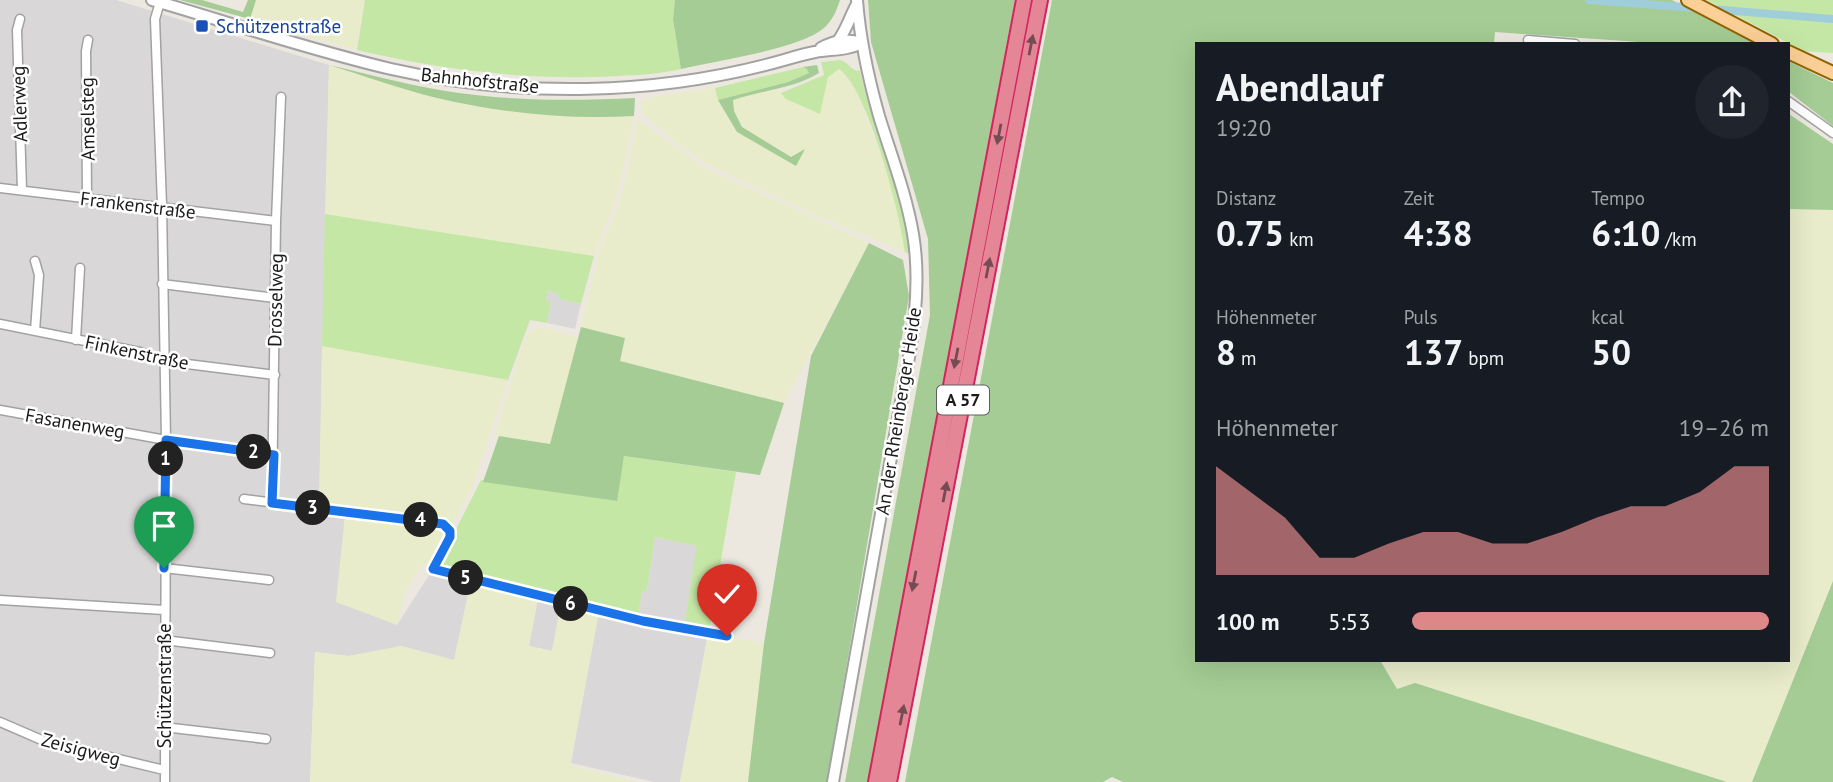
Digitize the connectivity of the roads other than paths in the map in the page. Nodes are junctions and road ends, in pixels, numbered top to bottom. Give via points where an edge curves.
1 (1024, 0) edge
2 (1040, 0) edge
3 (1688, 0) edge
4 (156, 1) edge
5 (857, 2) edge
6 (20, 19) dead end
7 (88, 40) dead end
8 (1528, 40) dead end
9 (838, 41) junction
10 (1552, 42) edge
11 (1768, 42) edge
12 (861, 43) junction
13 (815, 52) junction
14 (1790, 53) edge
15 (1833, 73) edge
16 (281, 97) dead end
17 (1790, 102) edge
18 (1833, 133) edge
19 (0, 188) edge
20 (22, 190) junction
21 (88, 199) junction
22 (162, 205) junction
23 (276, 221) junction
24 (35, 261) dead end
25 (80, 268) dead end
26 (162, 284) junction
27 (275, 298) junction
28 (0, 324) edge
29 (35, 331) junction
30 (76, 340) junction
31 (163, 361) junction
32 (275, 375) junction
33 (0, 410) edge
34 (166, 440) junction
35 (274, 455) junction
36 (244, 499) dead end
37 (272, 503) junction
38 (164, 568) junction
39 (269, 580) dead end
40 (0, 600) edge
41 (164, 610) junction
42 (727, 636) dead end
43 (164, 640) junction
44 (270, 653) dead end
45 (0, 722) edge
46 (164, 727) junction
47 (266, 739) dead end
48 (164, 770) junction
49 (165, 782) edge
50 (833, 782) edge
51 (876, 782) edge
52 (889, 782) edge

1 -> 51 highway, A 57
52 -> 2 highway, A 57
3 - 11 main road
4 - 13 street, Bahnhofstraße via 356,60 492,85 581,89 660,84 741,71
4 - 22 street, Schützenstraße
5 - 9 street
5 - 12 street, An der Rheinberger Heide
6 - 20 street, Adlerweg
7 - 21 street, Amselsteg
8 - 10 street
9 - 12 street
9 - 13 street, Bahnhofstraße
12 - 13 street, Bahnhofstraße via 845,50
12 - 50 street, An der Rheinberger Heide via 908,208 916,302
14 - 15 main road
16 - 23 street, Drosselweg
17 - 18 street
19 - 20 street, Frankenstraße
20 - 21 street, Frankenstraße
21 - 22 street, Frankenstraße
22 - 23 street, Frankenstraße via 178,211
22 - 26 street, Schützenstraße
23 - 27 street, Drosselweg
24 - 29 street
25 - 30 street
26 - 27 street
26 - 31 street, Schützenstraße
27 - 32 street, Drosselweg
28 - 29 street, Finkenstraße
29 - 30 street, Finkenstraße
30 - 31 street, Finkenstraße
31 - 32 street, Finkenstraße
31 - 34 street, Schützenstraße
32 - 35 street, Drosselweg
33 - 34 street, Fasanenweg
34 - 35 street, Fasanenweg
34 - 38 street, Schützenstraße
35 - 37 street, Drosselweg
36 - 37 street
37 - 42 street via 443,524 450,537 433,569 643,621
38 - 39 street
38 - 41 street, Schützenstraße
40 - 41 street
41 - 43 street, Schützenstraße
43 - 44 street
43 - 46 street, Schützenstraße
45 - 48 street, Zeisigweg via 44,741
46 - 47 street
46 - 48 street, Schützenstraße
48 - 49 street, Schützenstraße

